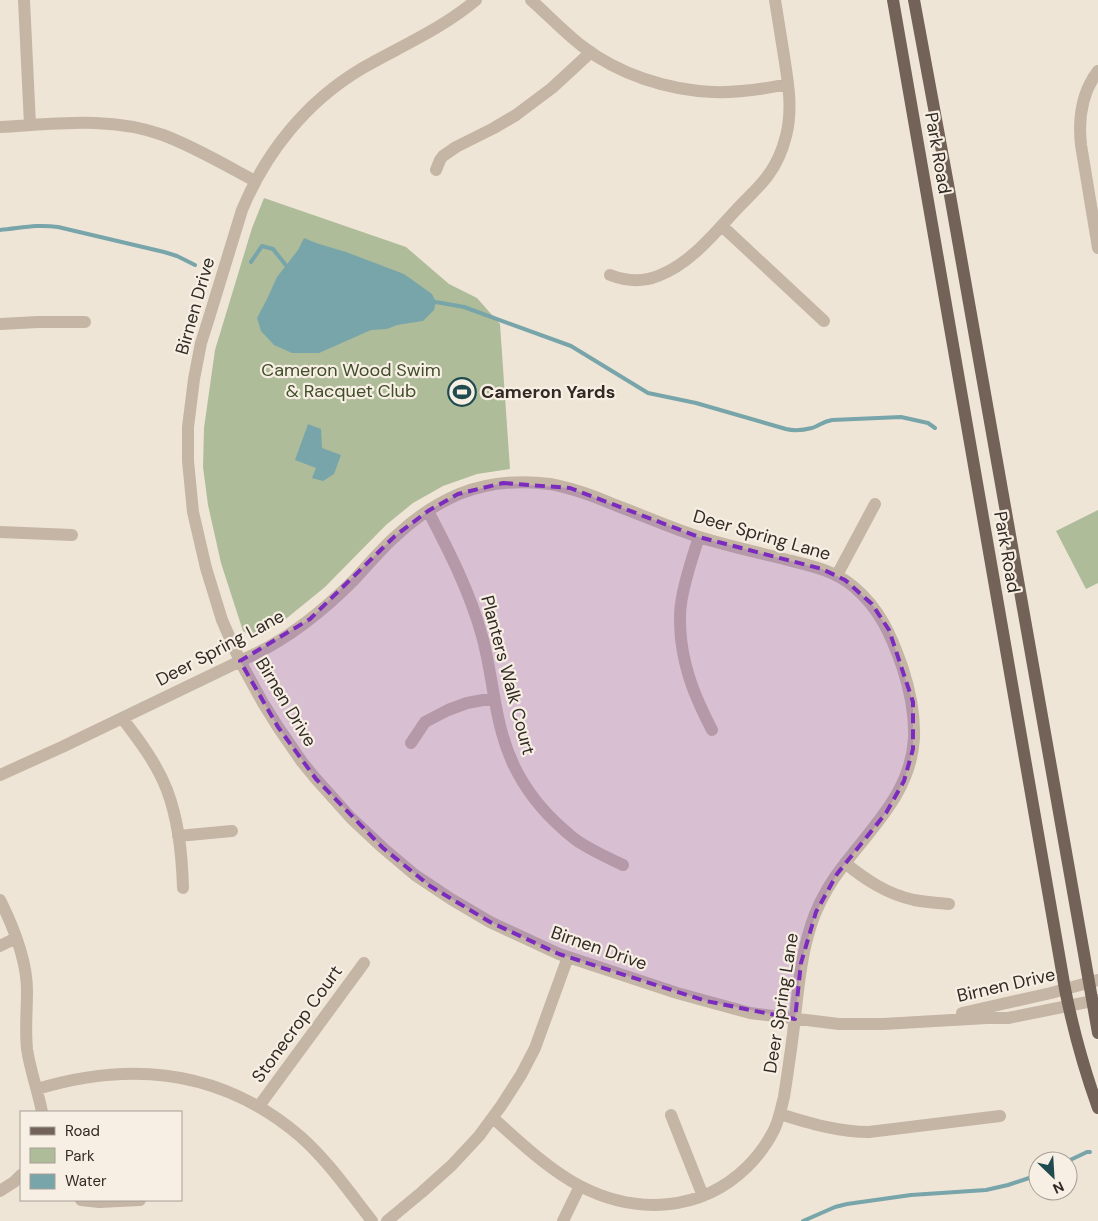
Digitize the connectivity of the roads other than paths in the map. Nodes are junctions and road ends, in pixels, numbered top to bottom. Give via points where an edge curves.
1 (24, 0) edge
2 (476, 0) edge
3 (531, 0) edge
4 (775, 0) edge
5 (893, 0) edge
6 (914, 0) edge
7 (591, 52) junction
8 (1098, 70) edge
9 (788, 84) junction
10 (30, 125) junction
11 (0, 126) edge
12 (436, 170) dead end
13 (255, 181) junction
14 (722, 226) junction
15 (1098, 248) edge
16 (610, 274) dead end
17 (824, 321) dead end
18 (86, 322) dead end
19 (0, 324) edge
20 (875, 504) dead end
21 (428, 511) junction
22 (0, 532) edge
23 (72, 535) dead end
24 (699, 537) junction
25 (838, 575) junction
26 (240, 661) junction
27 (494, 698) junction
28 (122, 718) junction
29 (712, 730) dead end
30 (411, 743) dead end
31 (0, 775) edge
32 (232, 831) dead end
33 (178, 836) junction
34 (845, 863) junction
35 (623, 865) dead end
36 (183, 888) dead end
37 (0, 900) edge
38 (949, 904) dead end
39 (16, 938) junction
40 (0, 946) edge
41 (568, 957) junction
42 (364, 963) dead end
43 (1093, 981) edge
44 (1066, 989) junction
45 (1095, 1000) edge
46 (1069, 1005) junction
47 (795, 1019) junction
48 (922, 1022) junction
49 (1098, 1033) edge
50 (37, 1089) junction
51 (259, 1106) junction
52 (1098, 1108) edge
53 (42, 1111) edge
54 (780, 1114) junction
55 (671, 1116) dead end
56 (1000, 1116) dead end
57 (493, 1118) junction
58 (20, 1176) edge
59 (580, 1186) junction
60 (0, 1191) edge
61 (703, 1196) junction
62 (86, 1201) edge
63 (120, 1201) edge
64 (372, 1221) edge
65 (387, 1221) edge
66 (563, 1221) edge

1 - 10 street
2 - 13 street, Birnen Drive via 446,21 359,70 320,99 280,142
3 - 7 street
4 - 9 street
5 - 44 main road, Park Road
6 - 43 main road, Park Road
7 - 9 street via 628,73 683,89 726,92
7 - 12 street via 516,115 443,156
8 - 15 street via 1084,98 1079,129
9 - 14 street via 788,124 775,164
10 - 11 street
10 - 13 street via 94,122 135,127 188,146
13 - 26 street, Birnen Drive via 237,224 202,343 188,427 193,512 222,620
14 - 16 street via 686,260 658,276 630,280
14 - 17 street
18 - 19 street
20 - 25 street
21 - 24 street, Deer Spring Lane via 458,494 480,487 503,483 547,484 582,492
21 - 26 street, Deer Spring Lane via 394,536 353,581 310,619 282,639
21 - 27 street, Planters Walk Court via 469,596 486,650
22 - 23 street
24 - 25 street, Deer Spring Lane via 822,568
24 - 29 street via 686,576 680,627 690,682
25 - 34 street, Deer Spring Lane via 872,604 889,630 909,686 914,714 913,749 904,781 886,813
26 - 28 street, Deer Spring Lane
26 - 41 street, Birnen Drive via 302,762 336,802 383,848 430,886 482,918
27 - 30 street via 467,703 425,722
27 - 35 street, Planters Walk Court via 516,771 539,806 577,841
28 - 31 street, Deer Spring Lane
28 - 33 street via 166,788
32 - 33 street
33 - 36 street
34 - 38 street via 862,877 892,893 914,900
34 - 47 street, Deer Spring Lane via 816,912 808,935
37 - 39 street
39 - 40 street
39 - 50 street via 25,967 27,1048
41 - 47 street, Birnen Drive via 706,1001 750,1013
41 - 57 street via 535,1048
42 - 51 street, Stonecrop Court
43 - 44 street, Birnen Drive
43 - 45 main road, Park Road
44 - 46 main road, Park Road
44 - 48 street, Birnen Drive
45 - 46 street, Birnen Drive
45 - 49 main road, Park Road
46 - 48 street, Birnen Drive via 1008,1018
46 - 52 main road, Park Road
47 - 48 street, Birnen Drive via 838,1024
47 - 54 street, Deer Spring Lane
50 - 51 street via 113,1074 151,1074 207,1084
50 - 53 street
51 - 64 street via 313,1149
54 - 56 street via 833,1129 863,1132
54 - 61 street, Deer Spring Lane via 774,1130 755,1158 739,1174
55 - 61 street
57 - 59 street, Deer Spring Lane via 531,1151
57 - 65 street via 452,1165
58 - 60 street
59 - 61 street, Deer Spring Lane via 608,1197 649,1205
59 - 66 street
62 - 63 street

